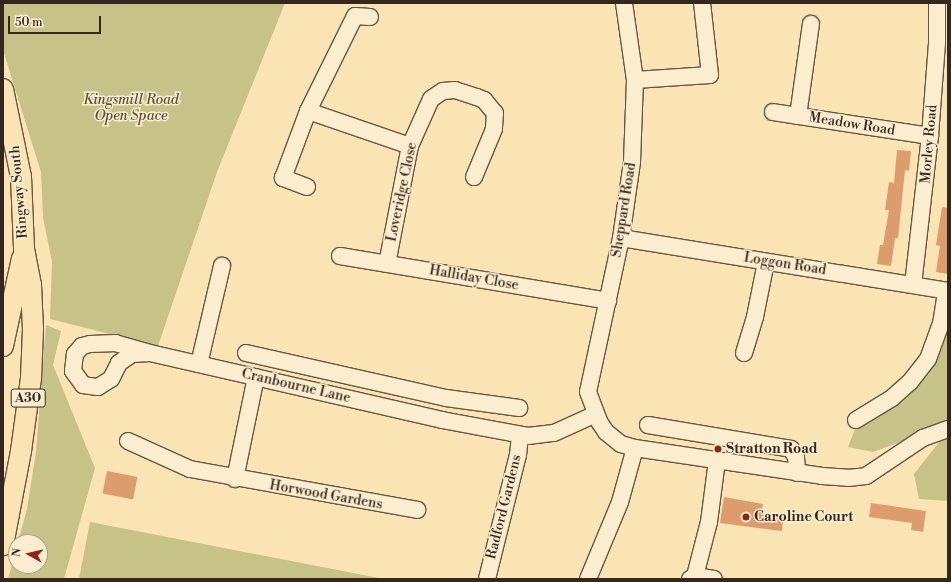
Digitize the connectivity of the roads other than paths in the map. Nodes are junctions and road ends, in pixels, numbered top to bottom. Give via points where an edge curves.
1 (624, 3) edge
2 (702, 3) edge
3 (937, 3) edge
4 (370, 17) dead end
5 (811, 24) dead end
6 (635, 80) junction
7 (3, 89) edge
8 (308, 111) junction
9 (773, 112) dead end
10 (798, 116) junction
11 (930, 136) junction
12 (410, 146) junction
13 (474, 177) dead end
14 (308, 187) dead end
15 (621, 238) junction
16 (24, 249) junction
17 (340, 256) dead end
18 (766, 262) junction
19 (387, 264) junction
20 (222, 266) dead end
21 (913, 285) junction
22 (947, 291) edge
23 (608, 301) junction
24 (3, 346) edge
25 (150, 353) dead end
26 (246, 353) dead end
27 (744, 353) dead end
28 (199, 364) junction
29 (256, 377) junction
30 (446, 398) junction
31 (519, 408) dead end
32 (596, 414) junction
33 (442, 420) junction
34 (856, 420) dead end
35 (648, 425) dead end
36 (948, 429) edge
37 (520, 435) junction
38 (128, 441) dead end
39 (635, 448) junction
40 (717, 460) junction
41 (797, 473) junction
42 (235, 479) junction
43 (417, 510) dead end
44 (3, 545) edge
45 (693, 577) edge
46 (487, 579) edge
47 (588, 579) edge
48 (714, 579) edge

1 - 6 street, Sheppard Road
2 - 6 street via 710,75
3 - 11 street, Morley Road via 937,42
4 - 8 street via 355,16
5 - 10 street
6 - 15 street, Sheppard Road via 632,162
7 - 16 main road, Ringway South / A30 via 21,177
8 - 12 street
8 - 14 street via 283,178
9 - 10 street, Meadow Road
10 - 11 street, Meadow Road
11 - 21 street, Morley Road
12 - 13 street, Loveridge Close via 426,107 436,94 454,90 477,96 492,109 496,119
12 - 19 street, Loveridge Close
15 - 18 street, Loggon Road
15 - 23 street, Sheppard Road
16 - 24 main road, Ringway South / A30
16 - 44 main road, Ringway South / A30 via 32,292 31,378 21,451
17 - 19 street, Halliday Close
18 - 21 street, Loggon Road
18 - 27 street via 755,317
19 - 23 street, Halliday Close
20 - 28 street
21 - 22 street, Loggon Road
22 - 34 street via 941,324 928,359 910,382 892,398
23 - 32 street, Sheppard Road via 588,392
25 - 28 street, Cranbourne Lane
26 - 30 street, Cranbourne Lane
28 - 29 street, Cranbourne Lane
29 - 33 street, Cranbourne Lane
29 - 42 street
30 - 31 street, Cranbourne Lane
30 - 33 street
32 - 37 street, Cranbourne Lane via 554,434 538,437
32 - 39 street via 606,432 622,444
33 - 37 street, Cranbourne Lane
35 - 41 street via 791,448 796,457
36 - 41 street via 923,438 866,476 836,477
37 - 46 street, Radford Gardens via 518,455
38 - 42 street, Horwood Gardens via 190,469
39 - 40 street
39 - 47 street via 620,502
40 - 41 street
40 - 45 street via 709,522
42 - 43 street, Horwood Gardens
45 - 48 street

